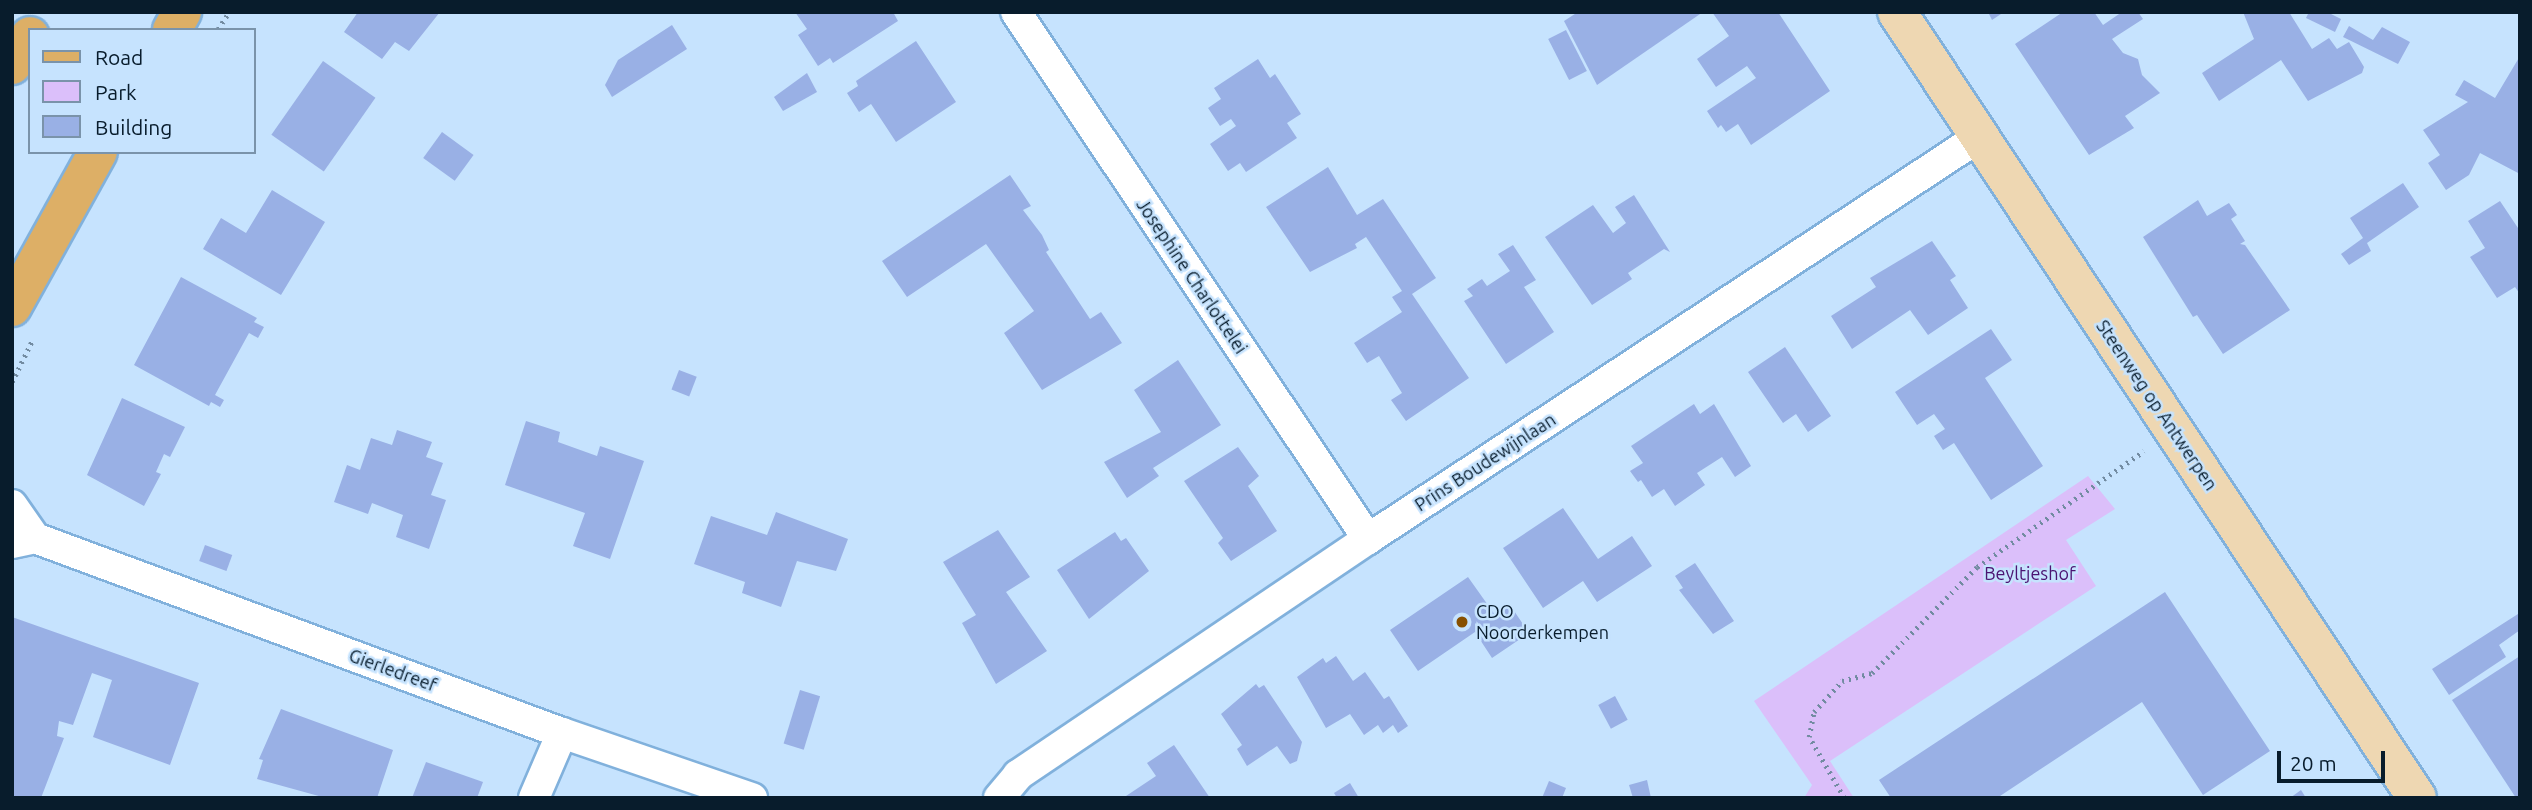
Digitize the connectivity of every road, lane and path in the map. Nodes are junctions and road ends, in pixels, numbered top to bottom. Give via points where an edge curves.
1 (44, 12) edge
2 (182, 12) edge
3 (229, 12) edge
4 (1016, 12) edge
5 (1897, 12) edge
6 (34, 28) edge
7 (173, 28) edge
8 (218, 28) edge
9 (28, 39) edge
10 (12, 65) edge
11 (1979, 137) junction
12 (97, 154) edge
13 (12, 307) edge
14 (2174, 431) junction
15 (12, 506) edge
16 (1368, 539) junction
17 (24, 541) edge
18 (562, 733) junction
19 (534, 798) edge
20 (752, 798) edge
21 (999, 798) edge
22 (1844, 798) edge
23 (2417, 798) edge

1 - 6 main road
2 - 7 main road
3 - 8 path
4 - 16 street, Josephine Charlottelei
5 - 11 street, Steenweg op Antwerpen
9 - 10 main road
11 - 14 street, Steenweg op Antwerpen
11 - 16 street, Prins Boudewijnlaan
12 - 13 main road
14 - 22 path via 1977,567 1872,673 1842,681 1815,712 1809,737
14 - 23 street, Steenweg op Antwerpen
15 - 17 street, Gierledreef
16 - 21 street, Prins Boudewijnlaan via 1018,775
17 - 18 street, Gierledreef
18 - 19 street
18 - 20 street, Gierledreef

